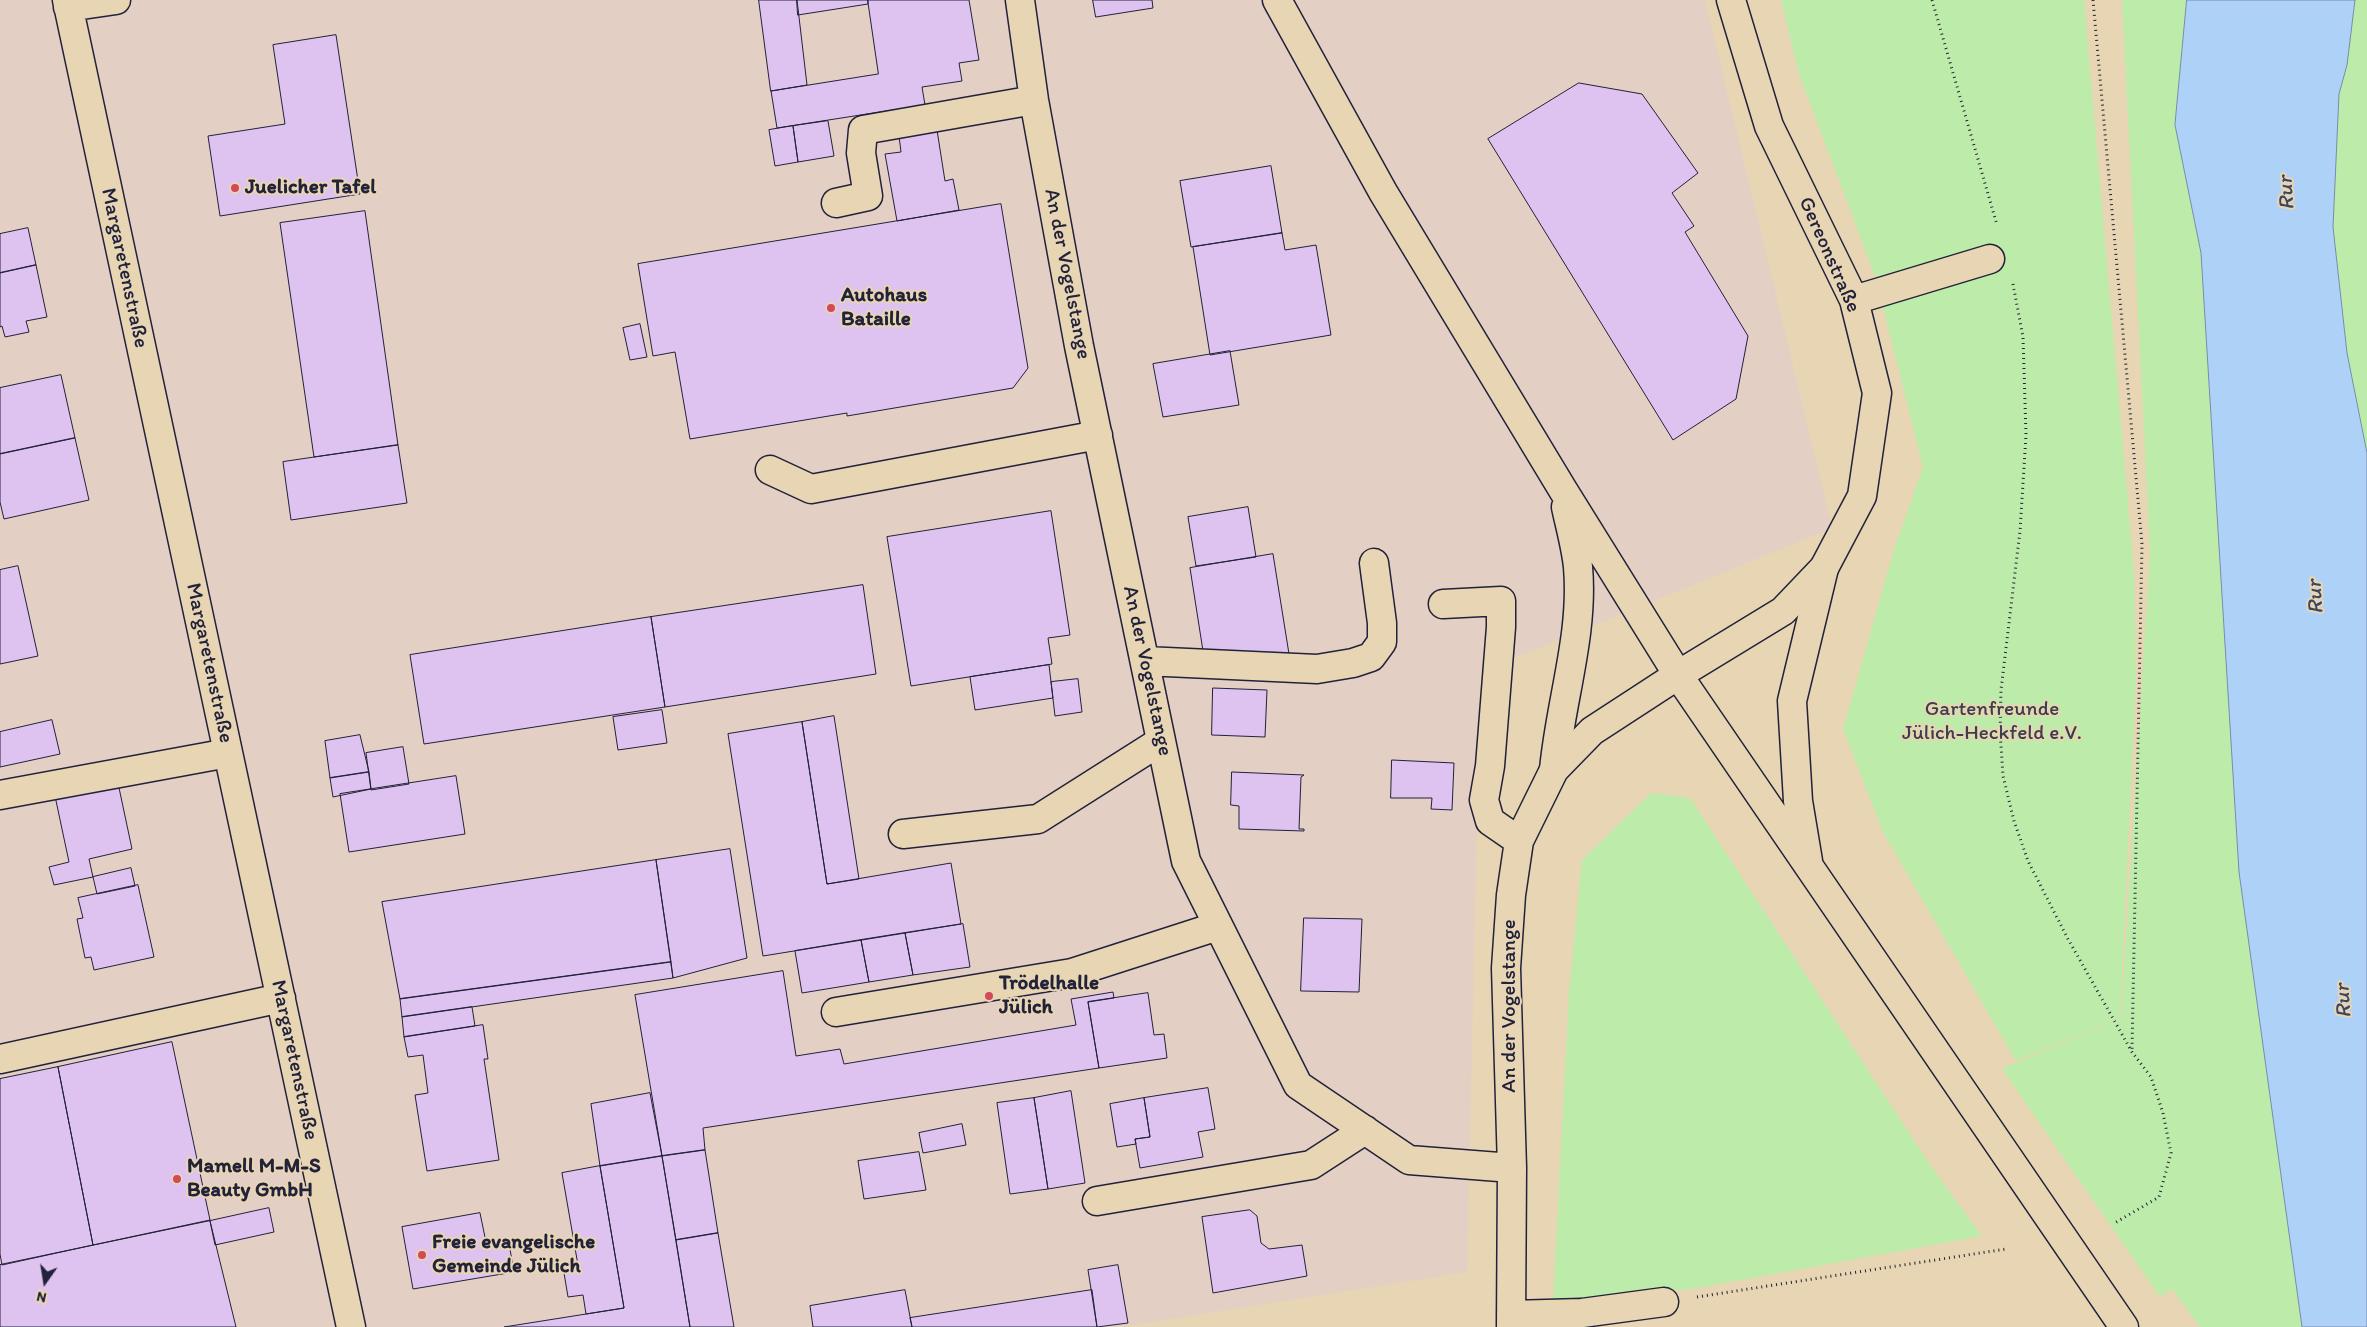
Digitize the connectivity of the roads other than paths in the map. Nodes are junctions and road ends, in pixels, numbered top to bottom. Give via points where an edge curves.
1 (116, 0) edge
2 (1020, 0) edge
3 (1276, 0) edge
4 (1731, 0) edge
5 (67, 4) edge
6 (1034, 100) junction
7 (836, 203) dead end
8 (1990, 259) dead end
9 (1854, 300) junction
10 (1098, 435) junction
11 (770, 470) dead end
12 (1563, 490) junction
13 (1374, 563) dead end
14 (1824, 568) junction
15 (1443, 604) dead end
16 (1145, 661) junction
17 (1678, 675) junction
18 (1161, 741) junction
19 (228, 753) junction
20 (1554, 770) junction
21 (0, 795) edge
22 (903, 834) dead end
23 (1519, 841) junction
24 (1810, 870) junction
25 (1218, 926) junction
26 (281, 998) junction
27 (836, 1012) dead end
28 (0, 1058) edge
29 (1365, 1130) junction
30 (1512, 1168) junction
31 (1097, 1201) dead end
32 (1664, 1302) road end
33 (1511, 1321) edge
34 (351, 1327) edge
35 (2124, 1327) edge

1 - 5 street
2 - 6 street, An der Vogelstange
3 - 12 street via 1383,192
4 - 9 street, Gereonstraße via 1769,126
5 - 19 street, Margaretenstraße
6 - 7 street via 863,130 861,153 868,196
6 - 10 street, An der Vogelstange
8 - 9 street
9 - 14 street, Gereonstraße via 1877,393 1862,496
10 - 11 street via 811,490
10 - 16 street, An der Vogelstange
12 - 17 street
12 - 20 street via 1578,567 1577,614 1557,732
13 - 16 street via 1382,642 1371,657 1317,669
14 - 17 street, Gereonstraße via 1783,611
14 - 24 street via 1792,701 1798,801
15 - 23 street via 1501,601 1491,756 1484,800 1490,821
16 - 18 street, An der Vogelstange
17 - 20 street, An der Vogelstange via 1592,732
17 - 24 street
18 - 22 street via 1038,819
18 - 25 street, An der Vogelstange via 1186,862
19 - 21 street
19 - 26 street, Margaretenstraße
20 - 23 street, An der Vogelstange
23 - 30 street, An der Vogelstange via 1506,968
24 - 35 street
25 - 27 street via 1072,973
25 - 29 street, An der Vogelstange via 1298,1086
26 - 28 street
26 - 34 street, Margaretenstraße
29 - 30 street, An der Vogelstange via 1409,1160
29 - 31 street via 1311,1165
30 - 33 street, An der Vogelstange
32 - 33 street

